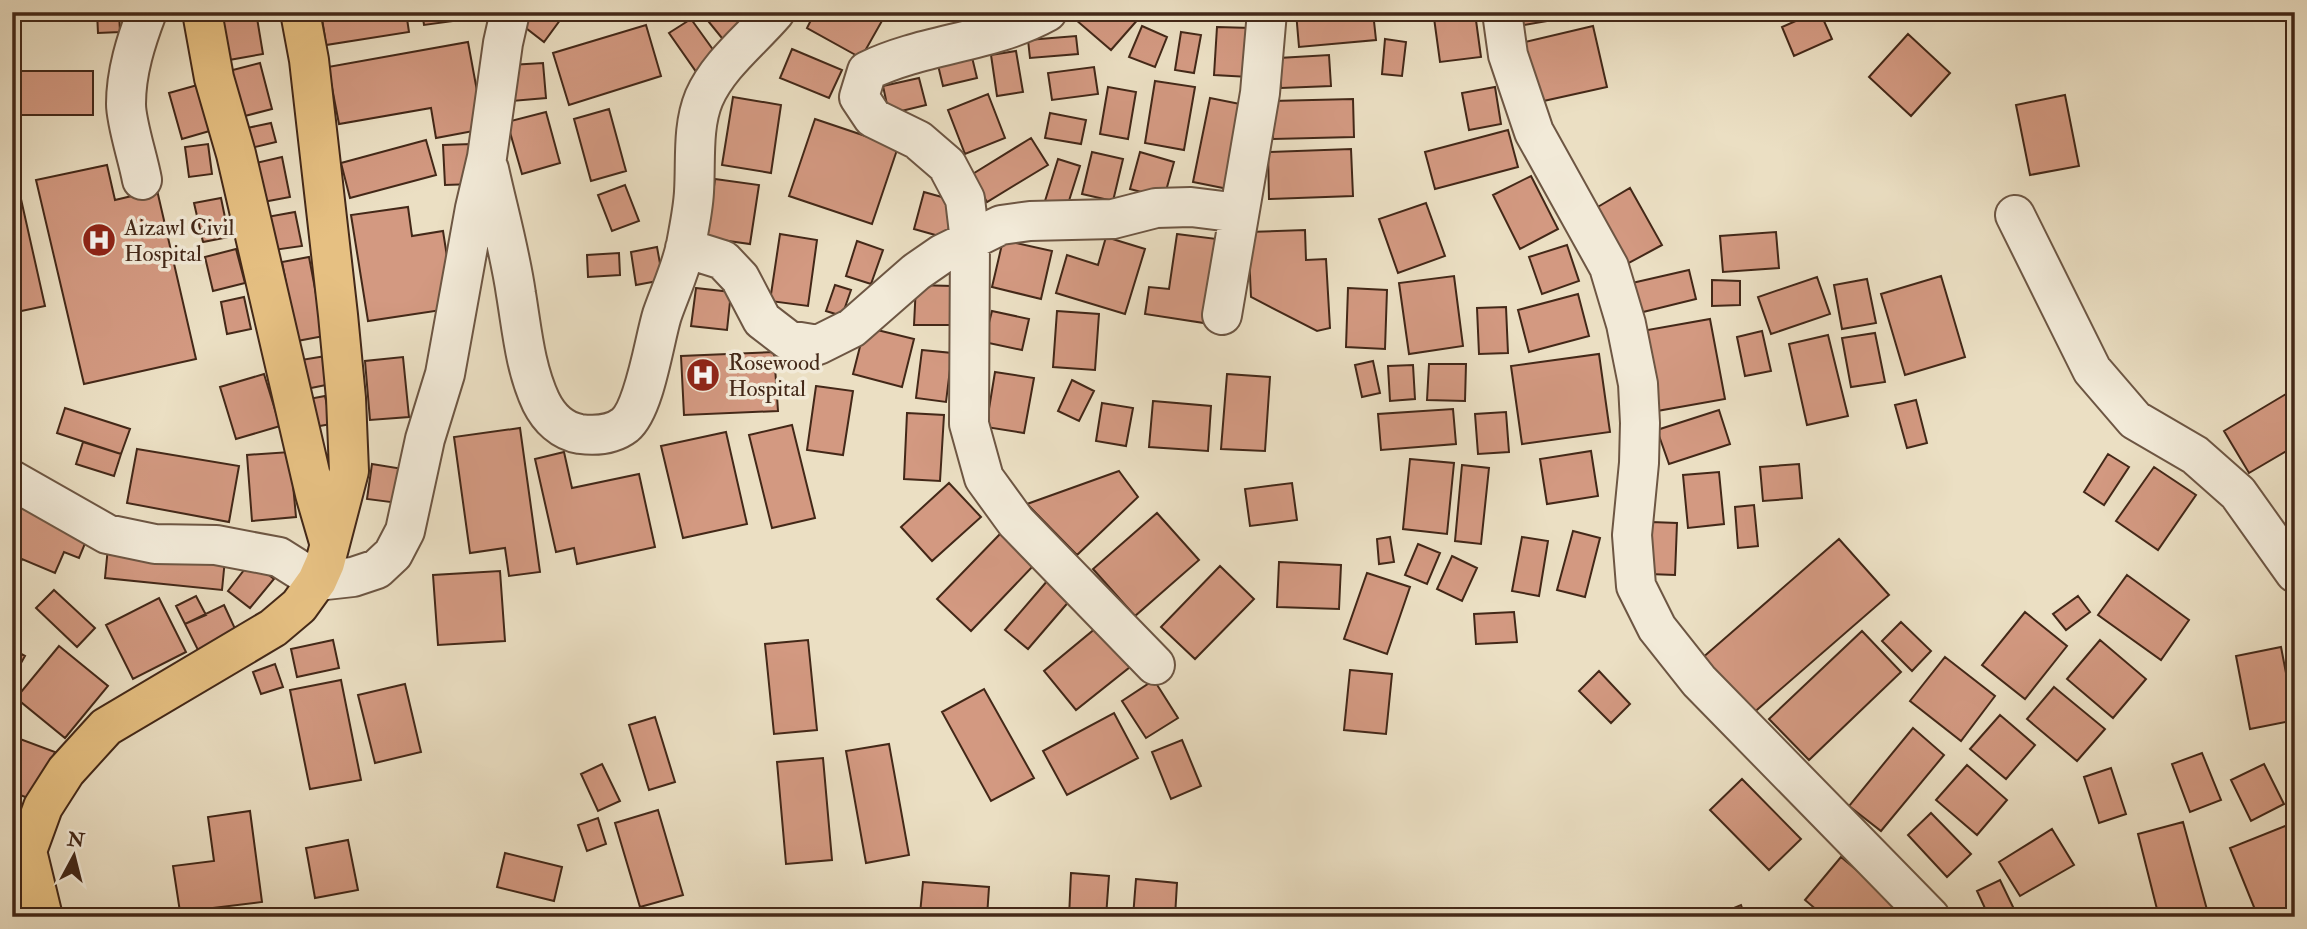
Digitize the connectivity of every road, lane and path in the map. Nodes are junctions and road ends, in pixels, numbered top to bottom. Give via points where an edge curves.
1 (147, 12) edge
2 (300, 12) edge
3 (510, 12) edge
4 (775, 12) edge
5 (1047, 12) edge
6 (1267, 12) edge
7 (1502, 12) edge
8 (201, 13) edge
9 (487, 157) junction
10 (142, 180) dead end
11 (1239, 213) junction
12 (2015, 215) dead end
13 (970, 241) junction
14 (685, 248) junction
15 (1222, 315) dead end
16 (12, 480) edge
17 (329, 542) junction
18 (2292, 565) edge
19 (317, 581) junction
20 (1155, 665) dead end
21 (43, 917) edge
22 (1930, 917) edge

1 - 10 street via 129,73 126,106
2 - 17 main road via 346,398 349,471
3 - 9 street
4 - 14 street via 722,70 704,99 697,122 694,195
5 - 13 street via 972,40 891,59 867,71 859,97 873,118 918,140 947,165 965,199
6 - 11 street via 1260,93
7 - 22 street via 1508,55 1534,132 1609,267 1626,324 1640,423 1632,535 1636,586 1657,628 1699,681
8 - 17 main road
9 - 14 street via 532,378 555,423 570,432 611,433 627,423 646,380
9 - 19 street via 446,374 425,439 405,531 393,554 377,569
11 - 13 street via 1156,208 1113,219 1030,221 1001,226
11 - 15 street
12 - 18 street via 2092,370 2135,420 2195,454 2238,493
13 - 14 street via 916,272 852,328 818,345 788,340 762,320 740,278 723,260
13 - 20 street via 969,424 984,478 1016,522
16 - 19 street via 107,534 155,544 216,545 279,557
17 - 19 main road
19 - 21 main road via 299,606 273,628 106,727 66,771 43,807 27,851

